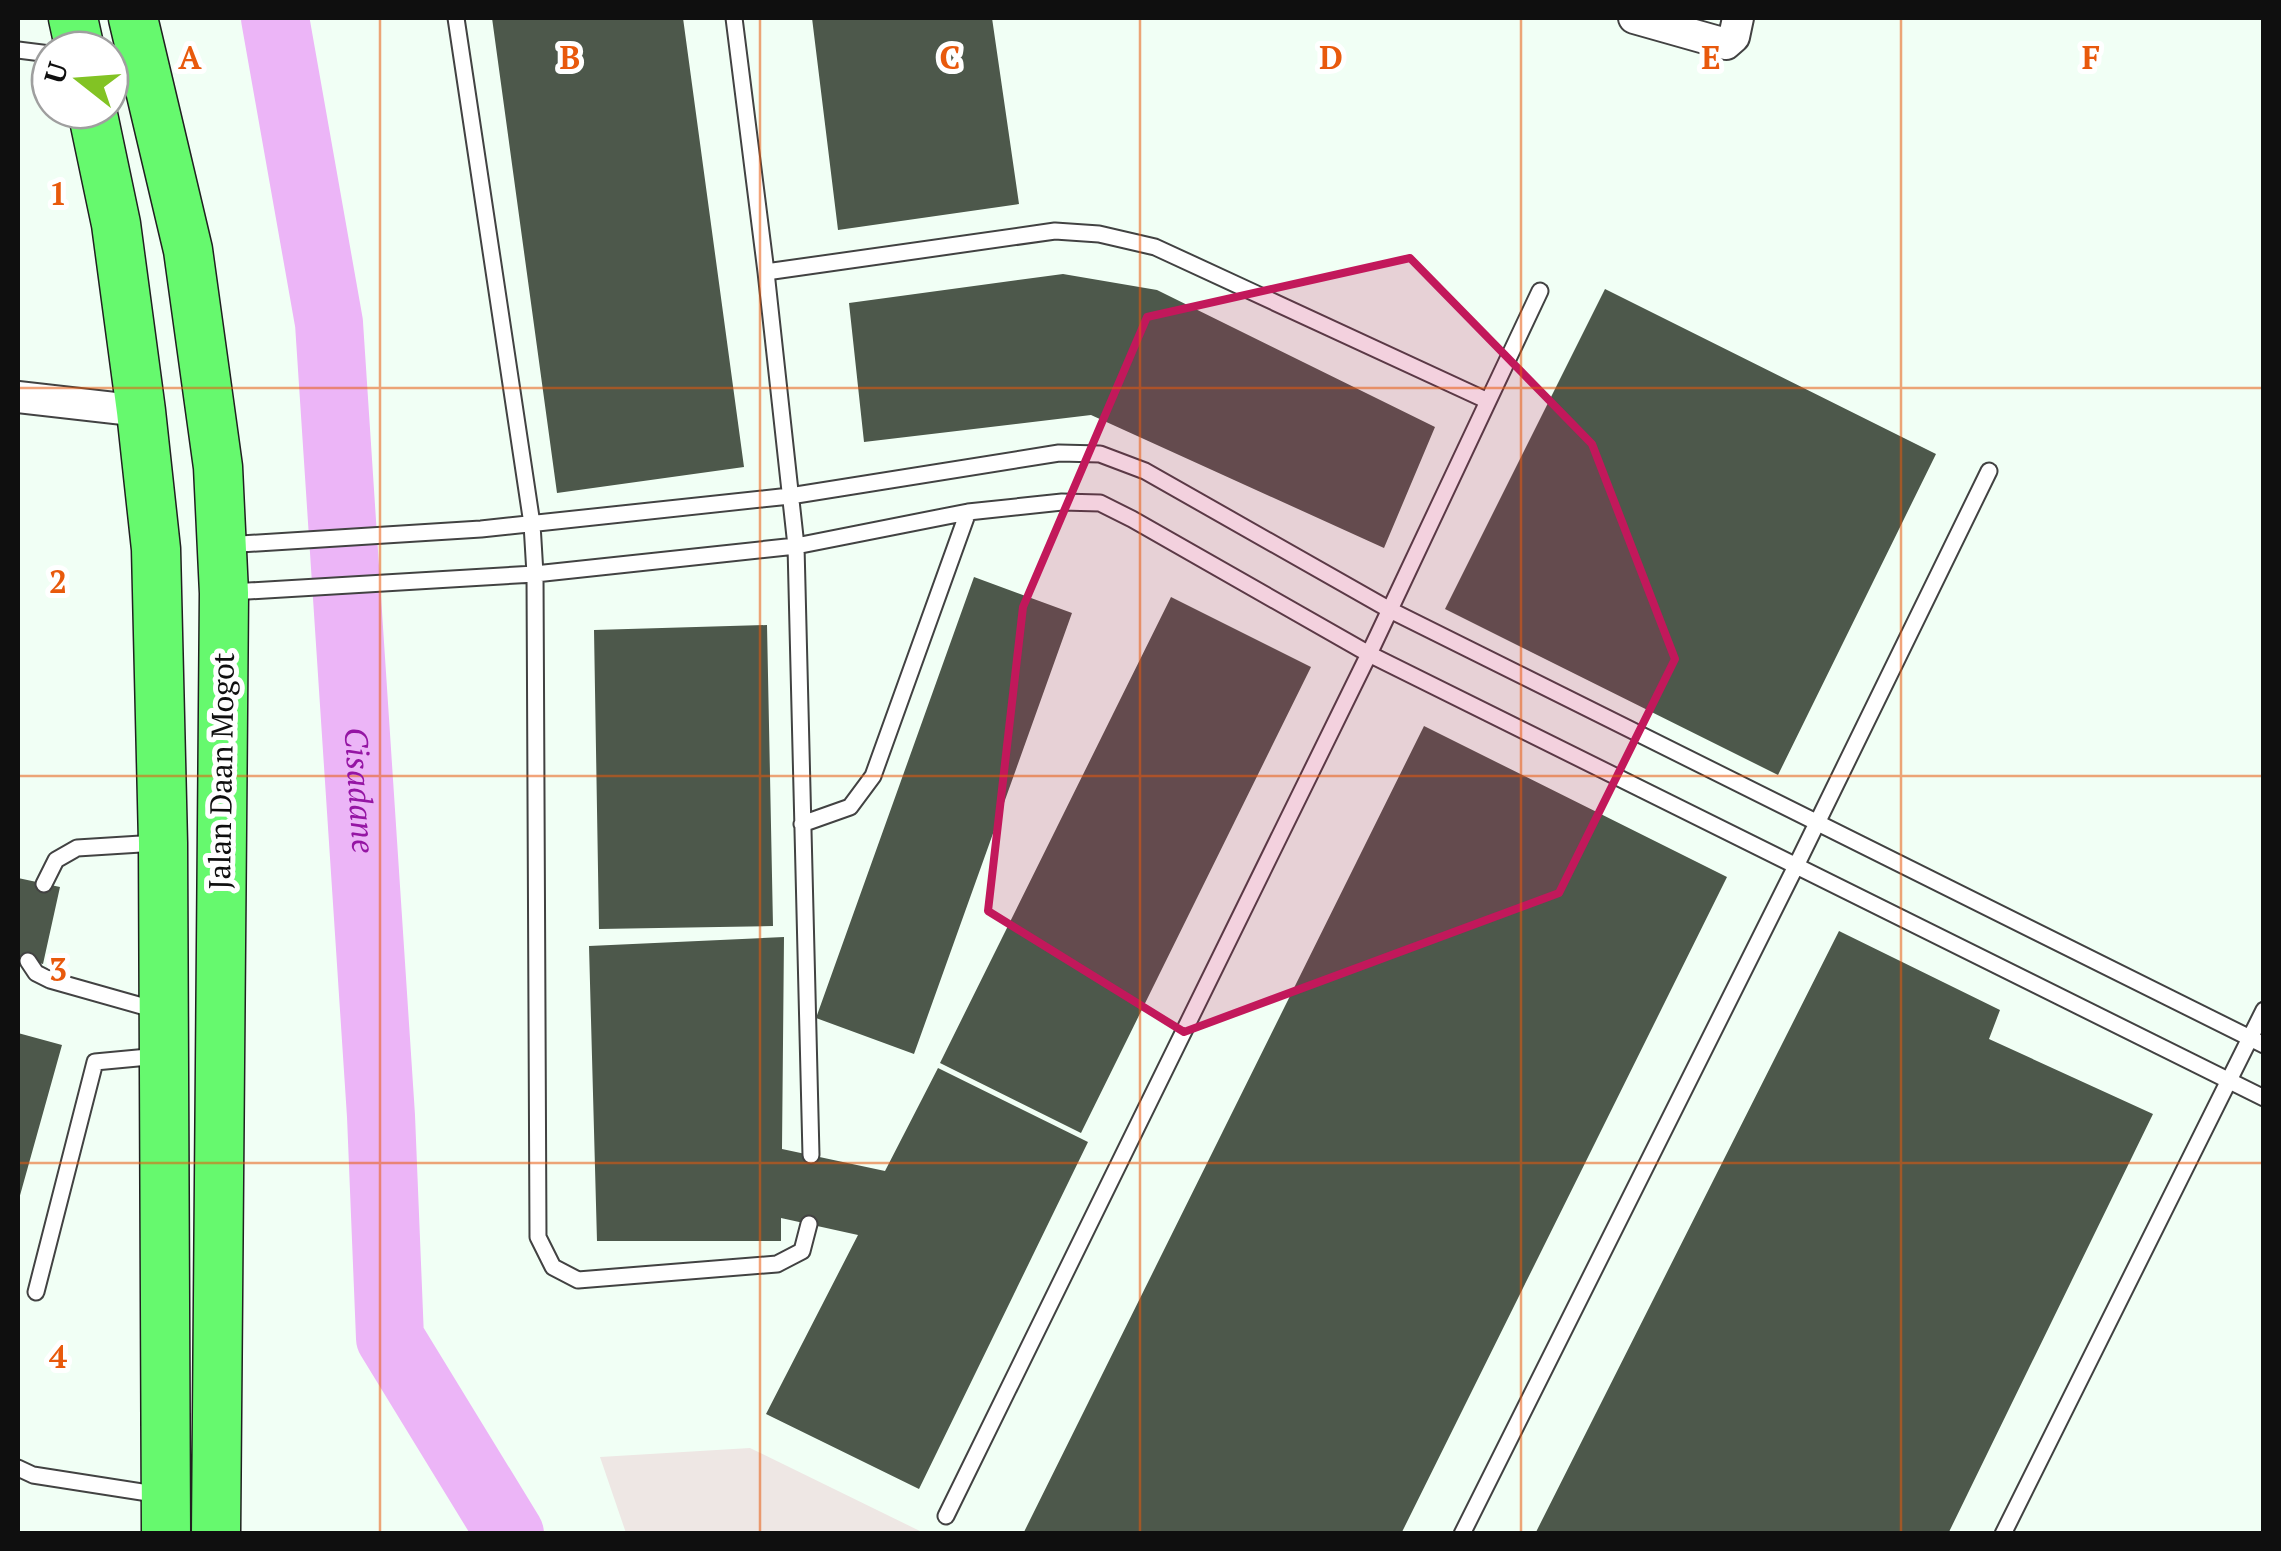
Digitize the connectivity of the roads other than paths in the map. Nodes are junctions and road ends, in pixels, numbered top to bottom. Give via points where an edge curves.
1 (133, 18) edge
2 (456, 18) edge
3 (734, 18) edge
4 (1634, 18) edge
5 (1738, 18) edge
6 (96, 130) edge
7 (766, 272) junction
8 (1540, 290) dead end
9 (18, 397) edge
10 (1488, 401) junction
11 (141, 411) junction
12 (1989, 471) dead end
13 (790, 496) junction
14 (968, 512) junction
15 (532, 524) junction
16 (236, 544) junction
17 (796, 546) junction
18 (156, 550) junction
19 (534, 574) junction
20 (242, 591) junction
21 (158, 598) junction
22 (1390, 610) junction
23 (1369, 654) junction
24 (1816, 822) junction
25 (802, 824) junction
26 (163, 843) junction
27 (1796, 866) junction
28 (44, 884) dead end
29 (28, 961) dead end
30 (2264, 1010) edge
31 (165, 1034) junction
32 (2256, 1042) edge
33 (2228, 1080) junction
34 (2264, 1098) edge
35 (811, 1155) dead end
36 (809, 1224) dead end
37 (36, 1292) dead end
38 (18, 1468) edge
39 (166, 1515) edge
40 (946, 1516) dead end
41 (216, 1534) edge
42 (1462, 1534) edge
43 (2003, 1534) edge

1 - 16 highway, Jalan Daan Mogot via 188,250 218,467
2 - 15 lane
3 - 7 lane
4 - 5 street via 1726,44
6 - 11 highway, Jalan Daan Mogot
7 - 10 lane via 1055,231 1099,234 1155,247
7 - 13 lane
8 - 10 lane
9 - 11 street
10 - 22 lane
11 - 18 highway, Jalan Daan Mogot
12 - 24 lane
13 - 15 lane
13 - 17 lane
13 - 22 lane via 1058,453 1100,454 1146,471
14 - 17 lane
14 - 23 lane via 1100,503
14 - 25 lane via 872,776 850,807
15 - 16 lane
15 - 19 lane
16 - 18 highway
16 - 20 highway, Jalan Daan Mogot
17 - 19 lane
17 - 25 lane
18 - 21 highway, Jalan Daan Mogot
19 - 20 lane
19 - 36 lane via 538,1237 552,1267 578,1280 777,1264 802,1251
20 - 21 highway
20 - 41 highway, Jalan Daan Mogot
21 - 26 highway, Jalan Daan Mogot
22 - 23 lane
22 - 24 lane
23 - 27 lane
23 - 40 lane
24 - 27 lane
24 - 32 lane
25 - 35 lane
26 - 28 lane via 76,848 56,860
26 - 31 highway, Jalan Daan Mogot
27 - 33 lane
27 - 42 lane
29 - 31 lane via 36,973
30 - 32 lane
31 - 37 lane via 95,1062
31 - 39 highway, Jalan Daan Mogot
32 - 33 lane
33 - 34 lane
33 - 43 lane
38 - 39 lane via 139,1494

